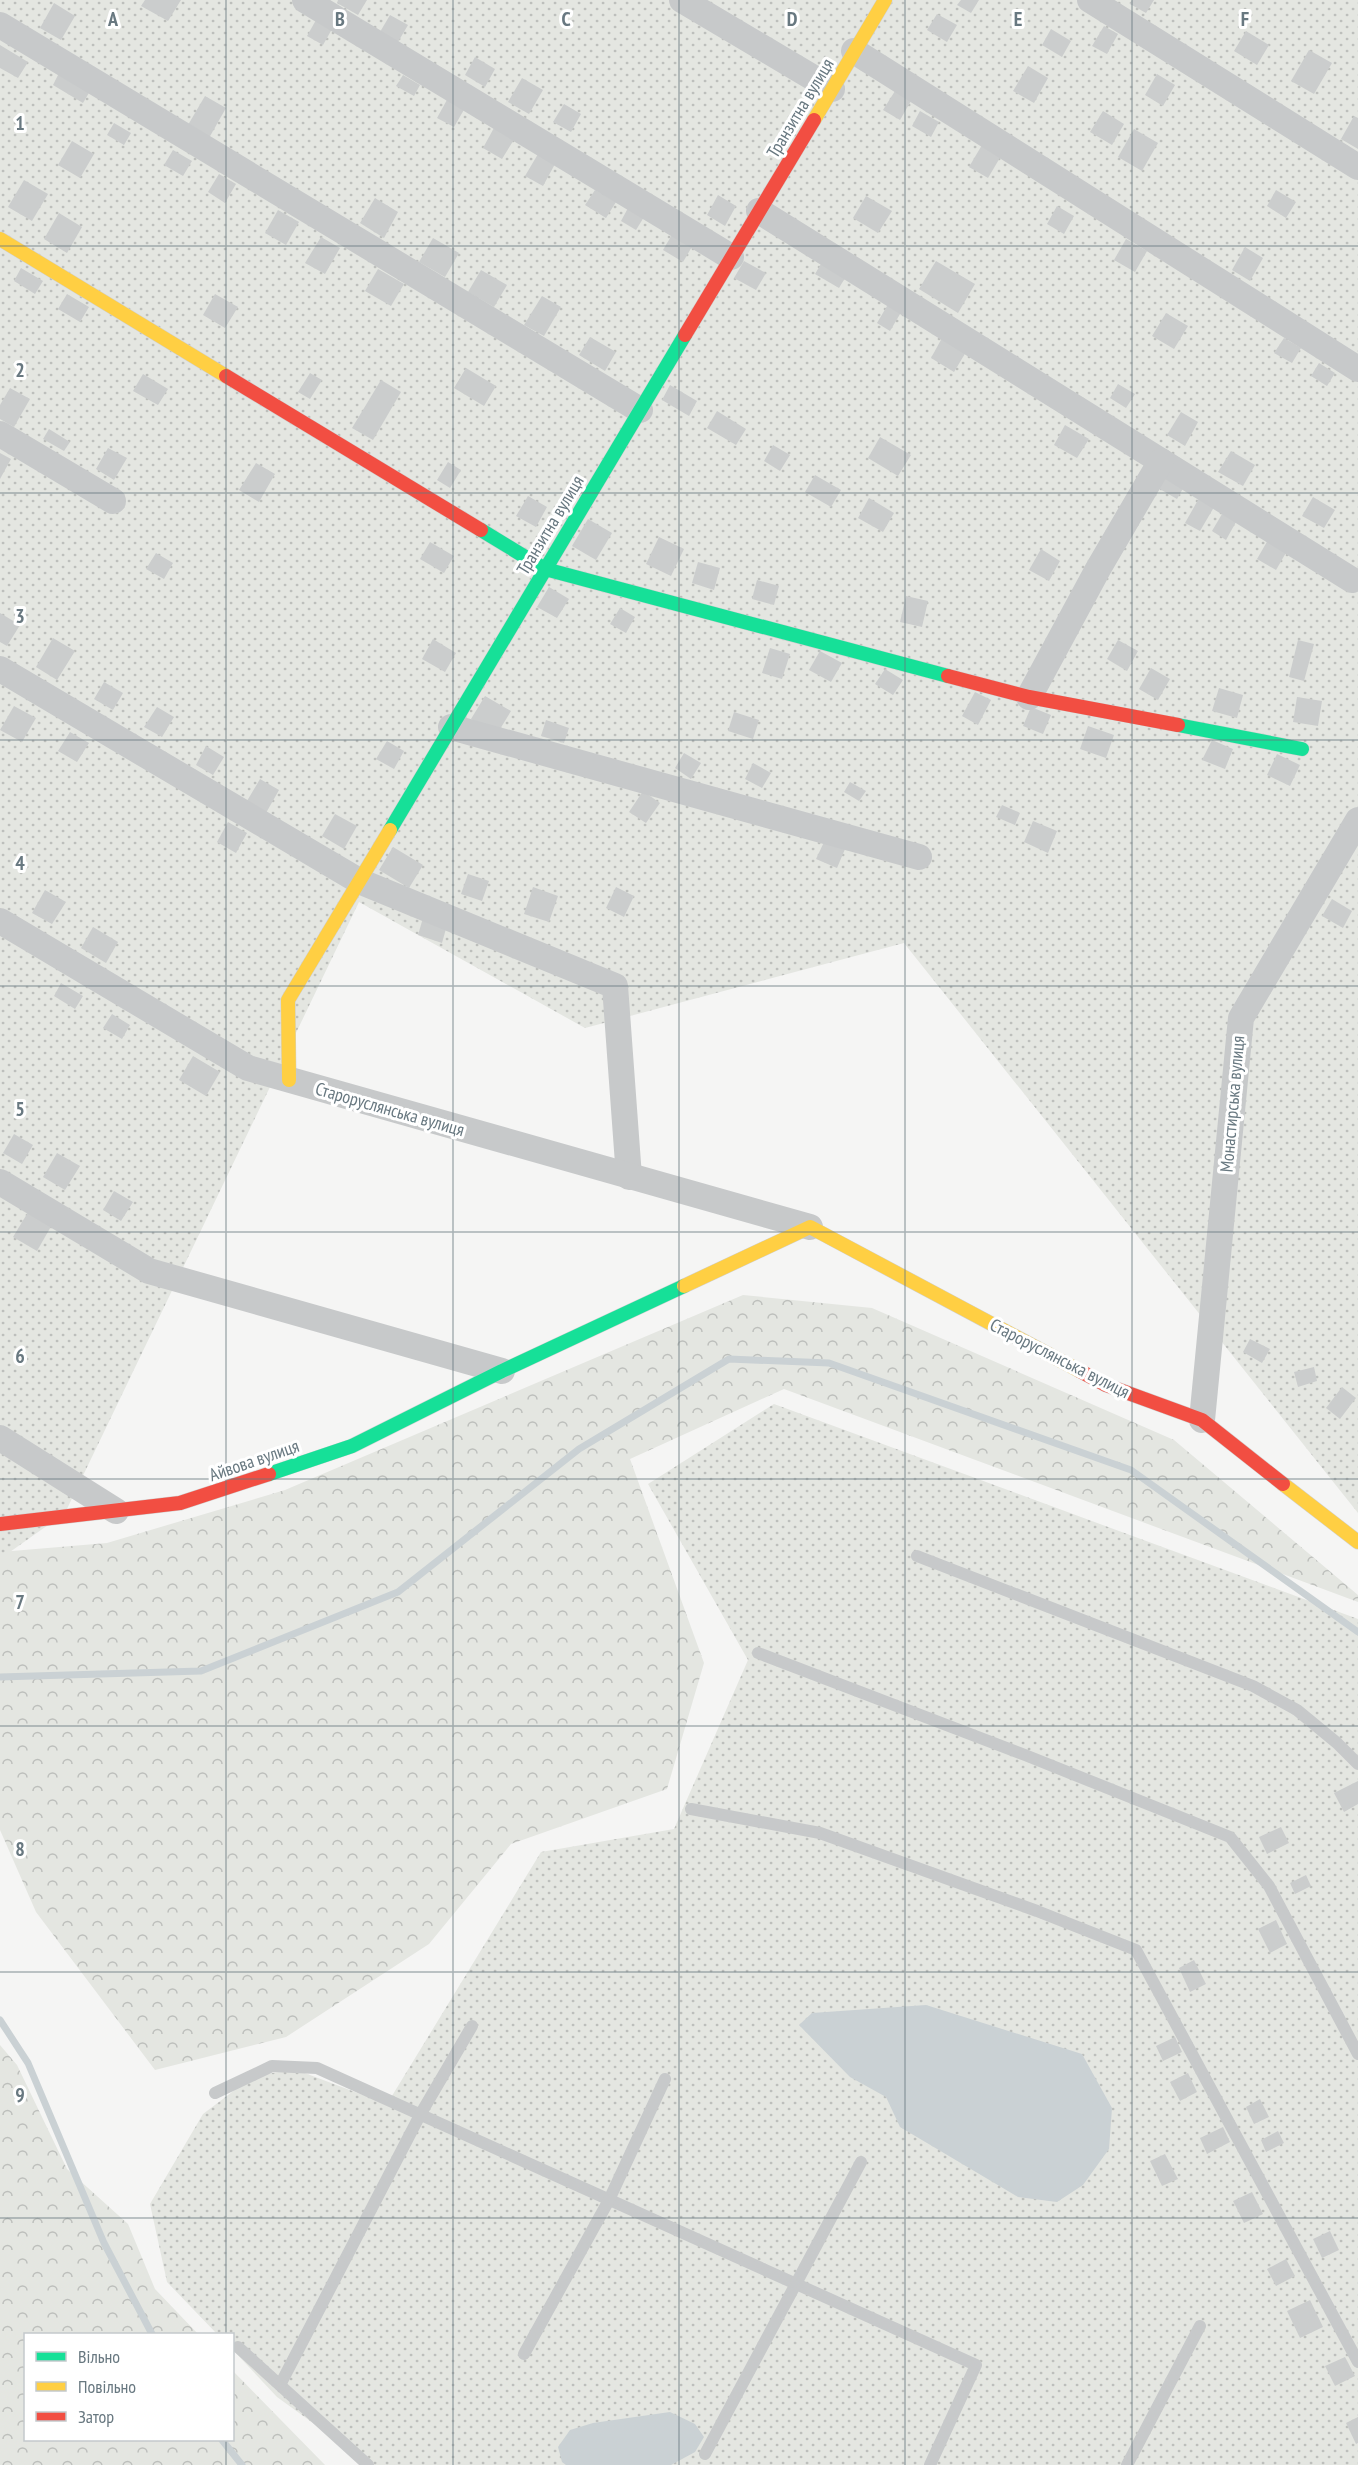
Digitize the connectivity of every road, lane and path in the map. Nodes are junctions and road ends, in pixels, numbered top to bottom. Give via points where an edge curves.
1 (305, 0) edge
2 (682, 0) edge
3 (884, 0) edge
4 (1090, 0) edge
5 (0, 25) edge
6 (854, 51) junction
7 (832, 89) junction
8 (1358, 167) edge
9 (759, 210) junction
10 (0, 239) edge
11 (731, 257) junction
12 (1358, 369) edge
13 (640, 410) junction
14 (0, 434) edge
15 (1161, 461) junction
16 (113, 501) dead end
17 (545, 569) junction
18 (1352, 580) dead end
19 (0, 669) edge
20 (1029, 697) junction
21 (451, 728) junction
22 (1302, 748) dead end
23 (1358, 820) edge
24 (919, 856) dead end
25 (359, 881) junction
26 (0, 921) edge
27 (289, 1080) junction
28 (629, 1177) junction
29 (0, 1182) edge
30 (810, 1227) junction
31 (502, 1371) junction
32 (1202, 1420) junction
33 (0, 1438) edge
34 (116, 1511) junction
35 (0, 1524) edge
36 (1358, 1542) edge
37 (917, 1556) dead end
38 (758, 1653) dead end
39 (1358, 1764) edge
40 (691, 1809) dead end
41 (472, 2026) dead end
42 (1358, 2054) edge
43 (665, 2079) dead end
44 (215, 2092) dead end
45 (420, 2115) junction
46 (861, 2162) dead end
47 (609, 2200) junction
48 (796, 2284) junction
49 (1200, 2326) dead end
50 (238, 2347) dead end
51 (524, 2354) dead end
52 (1358, 2362) edge
53 (280, 2385) junction
54 (705, 2454) dead end
55 (368, 2465) edge
56 (930, 2465) edge
57 (1127, 2465) edge

1 - 11 street
2 - 7 street
3 - 6 street, Транзитна вулиця
4 - 8 street
5 - 13 street
6 - 7 street, Транзитна вулиця
6 - 12 street
7 - 9 street, Транзитна вулиця
9 - 11 street, Транзитна вулиця
9 - 15 street
10 - 17 street
11 - 13 street, Транзитна вулиця
13 - 17 street, Транзитна вулиця
14 - 16 street
15 - 18 street
15 - 20 street
17 - 20 street
17 - 21 street, Транзитна вулиця
19 - 25 street
20 - 22 street
21 - 24 street
21 - 25 street, Транзитна вулиця
23 - 32 street, Монастирська вулиця via 1241,1018
25 - 27 street, Транзитна вулиця via 288,1000
25 - 28 street via 615,986
26 - 27 street, Староруслянська вулиця via 248,1068
27 - 28 street, Староруслянська вулиця
28 - 30 street, Староруслянська вулиця
29 - 31 street via 149,1271
30 - 31 street
30 - 32 street, Староруслянська вулиця via 1106,1385
31 - 34 street, Айвова вулиця via 352,1446 180,1503
32 - 36 street, Староруслянська вулиця
33 - 34 street
34 - 35 street, Айвова вулиця
37 - 39 lane via 1253,1686 1297,1710
38 - 42 lane via 1230,1837 1269,1887
40 - 52 lane via 820,1833 1136,1950
41 - 45 lane
43 - 47 lane
44 - 45 lane via 272,2066 317,2068
45 - 47 lane
45 - 53 lane
46 - 48 lane
47 - 48 lane
47 - 51 lane
48 - 54 lane
48 - 56 lane via 976,2365
49 - 57 lane
50 - 53 lane
53 - 55 lane

